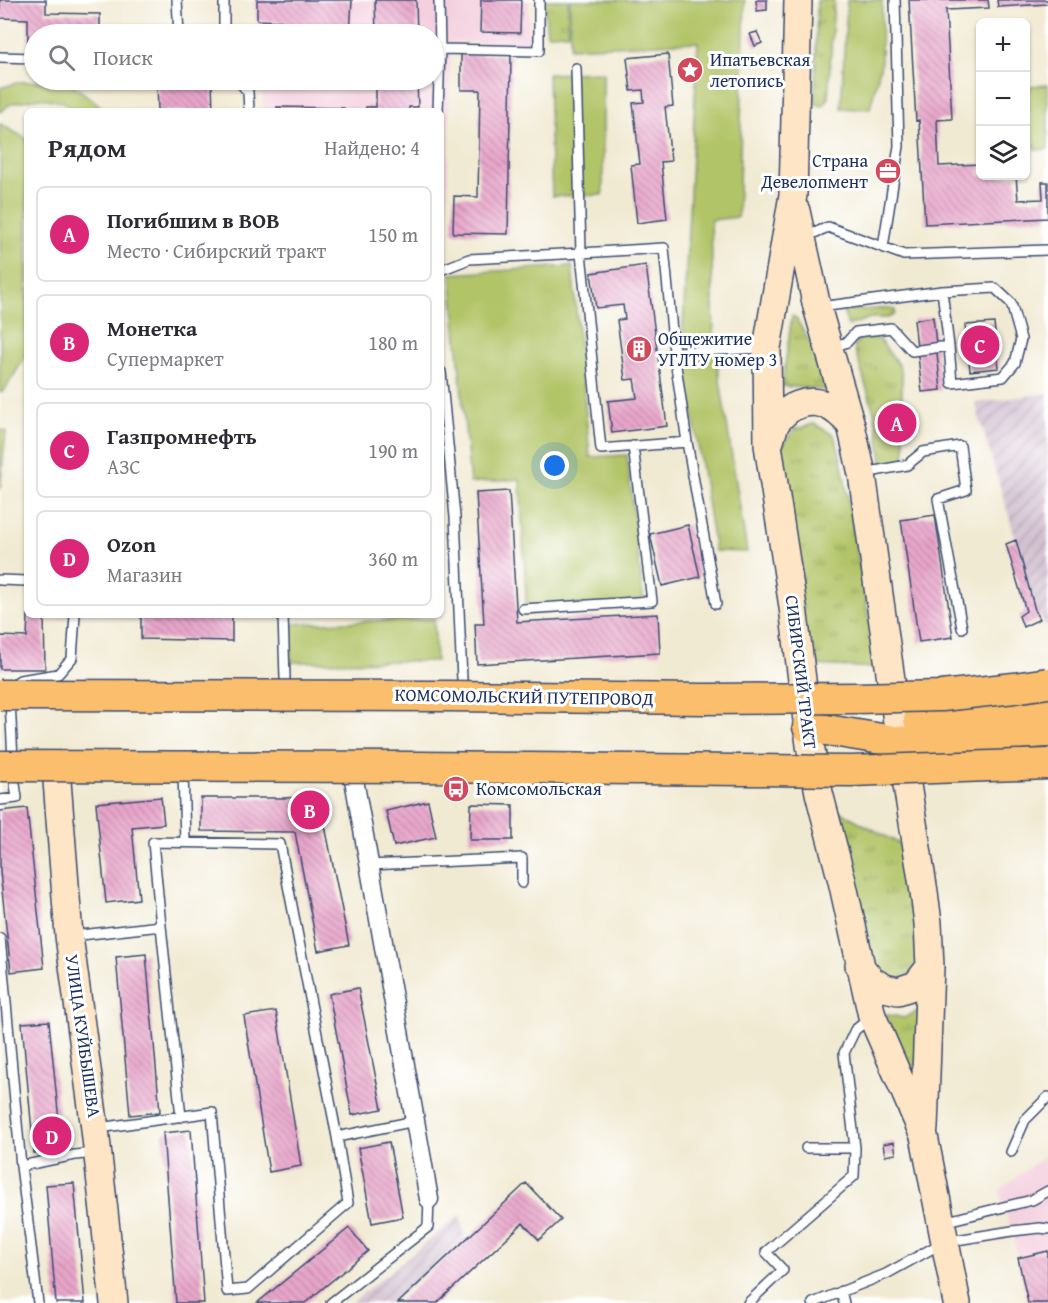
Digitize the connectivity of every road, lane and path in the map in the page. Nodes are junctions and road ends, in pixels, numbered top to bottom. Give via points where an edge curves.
1 (177, 0) edge
2 (224, 0) edge
3 (439, 0) edge
4 (538, 0) edge
5 (798, 0) edge
6 (895, 0) edge
7 (178, 24) edge
8 (224, 24) edge
9 (439, 24) edge
10 (444, 49) edge
11 (0, 57) edge
12 (24, 58) edge
13 (576, 68) dead end
14 (246, 90) edge
15 (439, 90) edge
16 (249, 108) edge
17 (438, 108) edge
18 (793, 195) junction
19 (802, 239) junction
20 (883, 247) junction
21 (1048, 250) edge
22 (580, 253) junction
23 (444, 269) edge
24 (942, 291) junction
25 (817, 308) junction
26 (774, 312) junction
27 (949, 346) junction
28 (767, 348) junction
29 (829, 349) junction
30 (674, 352) junction
31 (444, 403) edge
32 (851, 425) junction
33 (687, 442) junction
34 (768, 445) junction
35 (633, 446) junction
36 (862, 474) junction
37 (0, 580) edge
38 (24, 581) edge
39 (716, 604) dead end
40 (523, 609) dead end
41 (75, 618) edge
42 (283, 618) edge
43 (962, 628) dead end
44 (285, 678) dead end
45 (462, 680) dead end
46 (1048, 682) edge
47 (0, 695) edge
48 (1048, 710) edge
49 (808, 727) junction
50 (898, 732) junction
51 (1048, 732) edge
52 (1048, 764) edge
53 (7, 768) edge
54 (56, 768) joint
55 (183, 771) dead end
56 (352, 774) dead end
57 (0, 800) edge
58 (185, 843) junction
59 (369, 865) junction
60 (522, 884) dead end
61 (161, 926) junction
62 (69, 936) junction
63 (0, 938) edge
64 (860, 965) junction
65 (930, 967) junction
66 (872, 1016) junction
67 (4, 1019) edge
68 (1048, 1097) edge
69 (181, 1117) junction
70 (415, 1121) junction
71 (924, 1136) junction
72 (337, 1137) junction
73 (96, 1141) junction
74 (806, 1148) dead end
75 (855, 1148) junction
76 (1011, 1152) dead end
77 (21, 1166) junction
78 (1048, 1191) edge
79 (429, 1199) joint
80 (1048, 1229) edge
81 (942, 1232) junction
82 (841, 1291) junction
83 (38, 1303) edge
84 (114, 1303) edge
85 (331, 1303) edge
86 (748, 1303) edge
87 (813, 1303) edge
88 (844, 1303) edge
89 (957, 1303) edge

1 - 7 lane
2 - 8 lane
3 - 9 lane
4 - 10 lane via 539,51
5 - 18 main road, СИБИРСКИЙ ТРАКТ
6 - 20 lane via 899,146
11 - 12 lane
13 - 22 lane
14 - 16 lane
15 - 17 lane
18 - 19 main road, СИБИРСКИЙ ТРАКТ
18 - 26 main road, СИБИРСКИЙ ТРАКТ
19 - 20 lane via 828,227
19 - 25 main road, СИБИРСКИЙ ТРАКТ
20 - 21 lane via 904,255
22 - 23 lane via 469,259
22 - 30 lane via 664,248
22 - 35 lane via 601,449
24 - 25 lane
24 - 27 lane
24 - 27 lane via 995,288 1011,303 1021,339 1015,363 1003,377 984,380 952,383
25 - 29 main road, СИБИРСКИЙ ТРАКТ
26 - 28 main road, СИБИРСКИЙ ТРАКТ
26 - 29 main road via 785,305 795,305
27 - 29 lane via 912,351 891,328 856,332 847,342
28 - 30 lane
28 - 34 main road, СИБИРСКИЙ ТРАКТ
29 - 32 main road, СИБИРСКИЙ ТРАКТ
30 - 33 lane
31 - 45 lane via 455,517
32 - 34 main road via 834,409 810,402 785,412
32 - 36 main road, СИБИРСКИЙ ТРАКТ
33 - 35 lane
33 - 39 lane
34 - 49 main road, СИБИРСКИЙ ТРАКТ
35 - 40 lane via 652,600
36 - 43 lane via 907,465 923,452 960,446 966,490 938,499
36 - 50 main road, СИБИРСКИЙ ТРАКТ
37 - 38 lane
41 - 53 lane via 72,658 58,674 20,680 9,687
42 - 44 lane
46 - 47 main road, КОМСОМОЛЬСКИЙ ПУТЕПРОВОД, bridge via 942,696 856,698
48 - 50 main road
49 - 50 main road
49 - 64 main road, СИБИРСКИЙ ТРАКТ via 819,794
50 - 51 main road
50 - 65 main road, СИБИРСКИЙ ТРАКТ via 924,892
52 - 53 main road, bridge via 851,771
53 - 54 lane
53 - 57 lane via 17,798
54 - 62 main road, УЛИЦА КУЙБЫШЕВА
55 - 58 lane
56 - 59 street
58 - 61 lane via 153,842
58 - 72 lane via 280,844
59 - 60 lane via 522,858
59 - 70 street
61 - 62 lane
61 - 69 lane
62 - 73 main road, УЛИЦА КУЙБЫШЕВА
63 - 67 lane
64 - 65 main road via 872,981 898,991 916,985
64 - 66 main road, СИБИРСКИЙ ТРАКТ
65 - 71 main road, СИБИРСКИЙ ТРАКТ
66 - 71 main road, СИБИРСКИЙ ТРАКТ
66 - 75 lane via 855,1030 844,1053
67 - 77 lane
68 - 76 lane via 1025,1120
69 - 72 lane via 212,1112 227,1291 248,1289 348,1203
69 - 73 lane
70 - 72 lane
70 - 79 street
71 - 81 main road, СИБИРСКИЙ ТРАКТ
73 - 77 lane via 75,1155
73 - 84 main road, УЛИЦА КУЙБЫШЕВА
74 - 75 lane
75 - 86 lane via 854,1176 766,1252 783,1270
77 - 83 lane
78 - 81 lane
79 - 85 lane via 428,1227
80 - 81 lane
81 - 82 lane via 886,1274
81 - 89 main road, СИБИРСКИЙ ТРАКТ
82 - 87 lane
82 - 88 lane

